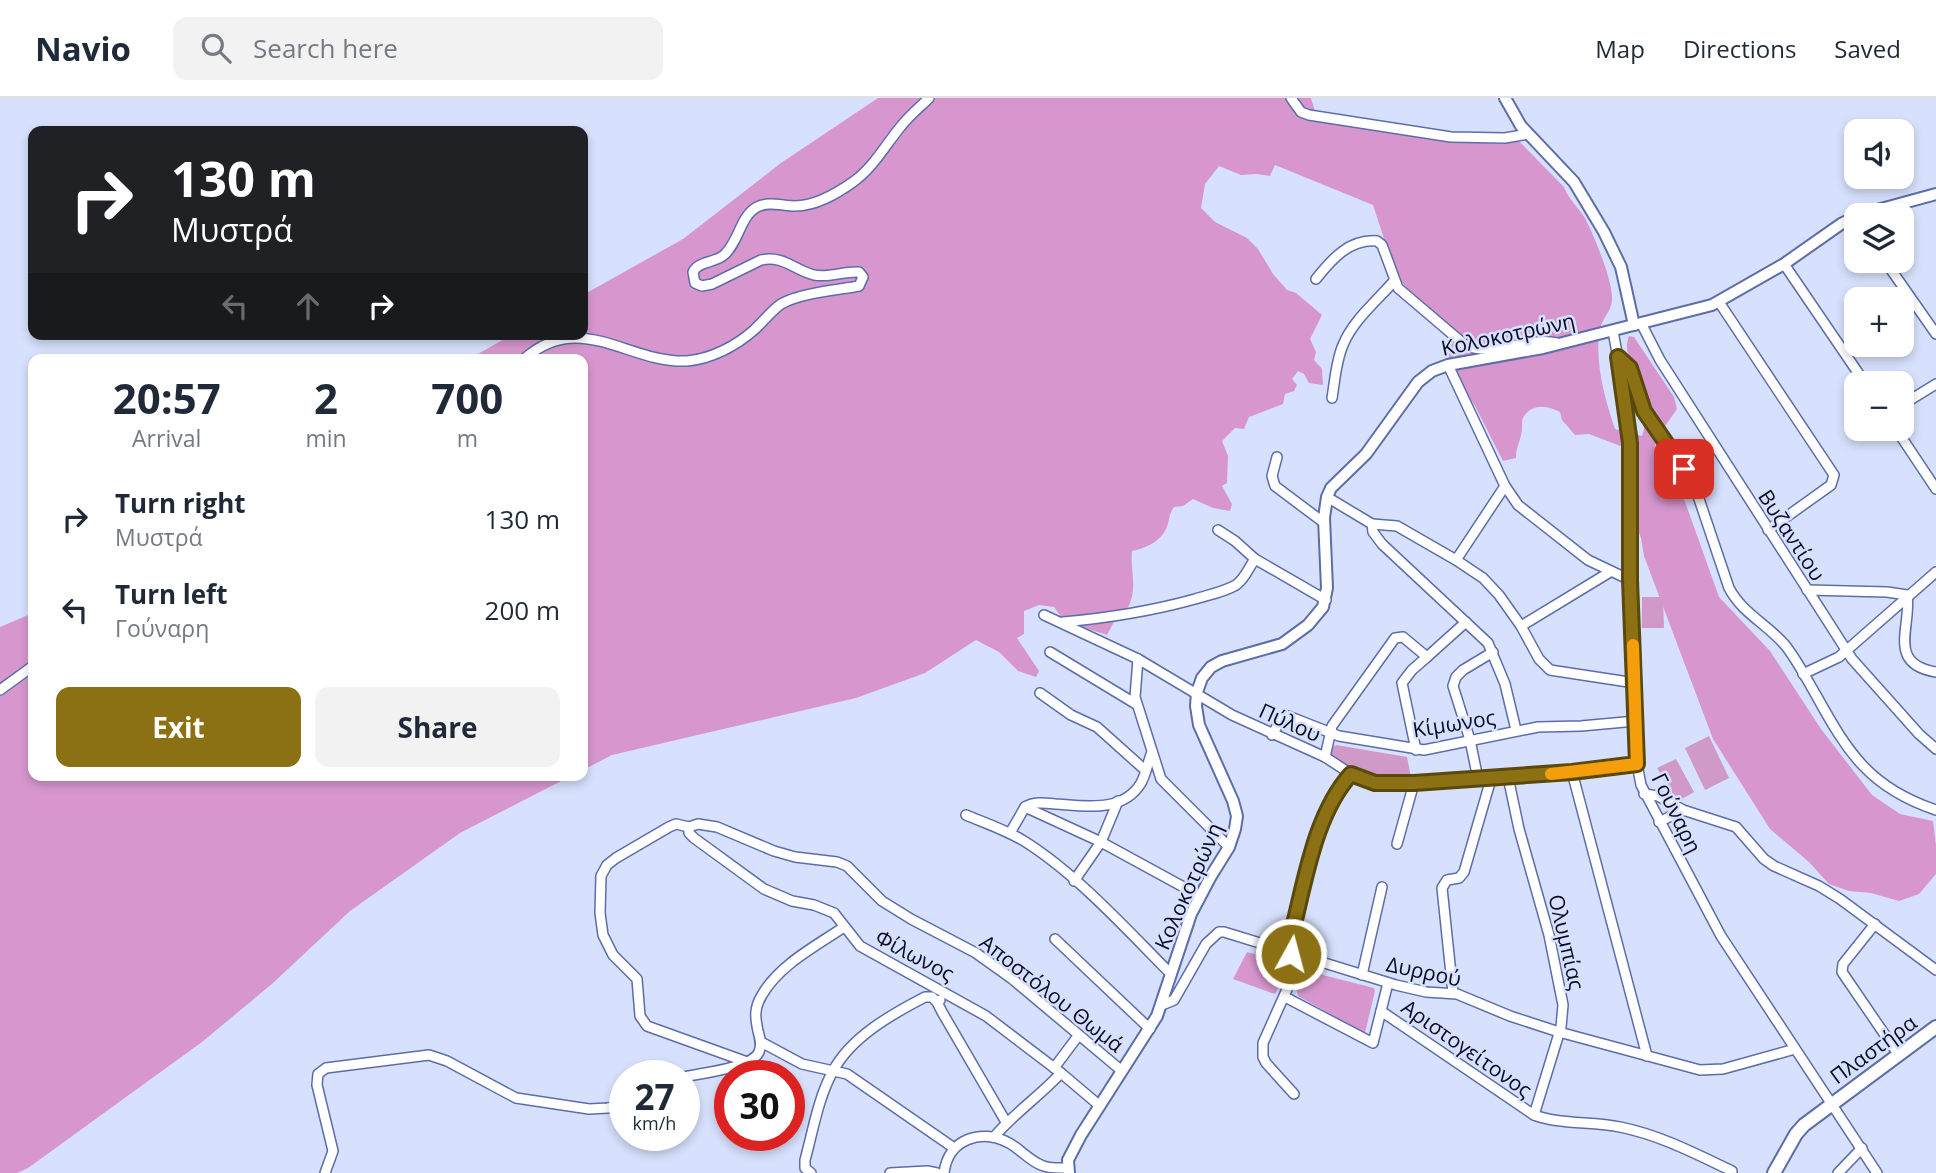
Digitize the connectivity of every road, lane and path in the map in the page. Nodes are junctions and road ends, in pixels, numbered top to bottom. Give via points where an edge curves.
1 (929, 98) edge
2 (1291, 98) edge
3 (1505, 98) edge
4 (1528, 134) junction
5 (1936, 194) edge
6 (1905, 203) edge
7 (1844, 225) edge
8 (1784, 264) junction
9 (1893, 273) edge
10 (1316, 279) dead end
11 (1394, 281) junction
12 (1719, 302) junction
13 (1638, 324) junction
14 (1613, 331) junction
15 (1936, 334) edge
16 (588, 338) edge
17 (570, 340) edge
18 (1559, 343) junction
19 (530, 354) edge
20 (1618, 357) junction
21 (1448, 365) junction
22 (1857, 371) edge
23 (1936, 384) edge
24 (1332, 398) dead end
25 (1914, 398) edge
26 (1904, 441) edge
27 (1277, 457) dead end
28 (1505, 486) junction
29 (1936, 489) edge
30 (1327, 497) junction
31 (1324, 522) junction
32 (1372, 524) junction
33 (1217, 530) dead end
34 (1768, 530) junction
35 (1255, 559) junction
36 (1456, 560) junction
37 (1610, 572) junction
38 (1936, 572) edge
39 (1630, 580) junction
40 (1807, 590) junction
41 (1907, 595) junction
42 (1326, 600) junction
43 (1044, 615) dead end
44 (1061, 622) junction
45 (1466, 622) junction
46 (1521, 626) junction
47 (1846, 650) junction
48 (1050, 652) dead end
49 (1493, 652) junction
50 (1427, 657) junction
51 (1138, 659) junction
52 (28, 670) edge
53 (1936, 671) edge
54 (1803, 674) junction
55 (1635, 683) junction
56 (0, 690) edge
57 (1040, 692) dead end
58 (1197, 692) junction
59 (1136, 704) junction
60 (1636, 721) junction
61 (1516, 730) junction
62 (1329, 733) junction
63 (1272, 735) junction
64 (1470, 740) junction
65 (1936, 749) edge
66 (1416, 750) junction
67 (1152, 752) junction
68 (1325, 757) junction
69 (1637, 764) junction
70 (1145, 769) junction
71 (1572, 772) junction
72 (1351, 774) junction
73 (1508, 777) junction
74 (1478, 779) junction
75 (1491, 779) junction
76 (1414, 783) junction
77 (1644, 794) junction
78 (1118, 801) junction
79 (1025, 807) junction
80 (1683, 810) junction
81 (1936, 810) edge
82 (966, 815) dead end
83 (1659, 822) junction
84 (693, 826) junction
85 (1010, 833) junction
86 (1101, 842) junction
87 (1397, 844) dead end
88 (1230, 847) junction
89 (1074, 881) junction
90 (1382, 887) dead end
91 (1200, 896) junction
92 (1875, 924) junction
93 (844, 927) junction
94 (1055, 939) dead end
95 (1291, 954) junction
96 (1315, 961) junction
97 (1936, 970) edge
98 (1171, 974) junction
99 (1362, 975) junction
100 (1289, 983) junction
101 (1388, 983) junction
102 (947, 993) junction
103 (1453, 993) junction
104 (1284, 997) junction
105 (937, 1002) junction
106 (1162, 1005) junction
107 (1381, 1011) junction
108 (1936, 1027) edge
109 (1150, 1029) junction
110 (1559, 1032) junction
111 (1078, 1036) junction
112 (761, 1042) junction
113 (1795, 1049) junction
114 (1898, 1054) junction
115 (1647, 1056) junction
116 (742, 1060) edge
117 (750, 1060) edge
118 (833, 1070) junction
119 (1058, 1070) junction
120 (1122, 1071) junction
121 (1294, 1094) dead end
122 (1832, 1102) junction
123 (1100, 1106) junction
124 (609, 1108) edge
125 (1534, 1115) junction
126 (1006, 1122) junction
127 (994, 1137) junction
128 (1862, 1148) junction
129 (954, 1149) junction
130 (808, 1169) edge
131 (1068, 1170) edge
132 (1732, 1171) dead end
133 (325, 1173) edge
134 (890, 1173) edge
135 (937, 1173) edge
136 (943, 1173) edge
137 (1774, 1173) edge
138 (1838, 1173) edge
139 (1877, 1173) edge

1 - 16 street via 857,179 835,195 808,205 756,207 731,248 693,272 695,283 707,285 769,258 814,275 859,272 863,277 859,286 784,303 751,333 723,351 698,359 652,359
2 - 4 street via 1309,115 1436,136
3 - 4 street
4 - 13 street via 1574,182 1609,241
5 - 6 street, Κολοκοτρώνη
7 - 8 street, Κολοκοτρώνη
8 - 12 street, Κολοκοτρώνη
8 - 22 street
9 - 15 street
10 - 11 street via 1339,252 1373,241 1381,245
11 - 18 street via 1447,332 1470,347 1493,350 1545,340
11 - 24 street via 1346,337
12 - 13 street, Κολοκοτρώνη
12 - 34 street via 1834,475 1831,485
13 - 14 street, Κολοκοτρώνη
13 - 34 street, Βυζαντίου
14 - 18 street, Κολοκοτρώνη
14 - 20 street, Γούναρη
17 - 19 street
18 - 21 street, Κολοκοτρώνη
20 - 39 street, Γούναρη via 1630,443
20 - 54 street via 1630,368 1644,411 1698,496 1731,592 1780,640
21 - 28 street
21 - 30 street, Κολοκοτρώνη via 1422,378 1366,454
23 - 25 street
26 - 29 street
27 - 31 street via 1272,476 1275,486
28 - 36 street
28 - 37 street via 1528,514
30 - 31 street
30 - 32 street
31 - 42 street
32 - 36 street via 1397,526
32 - 45 street via 1382,544
33 - 35 street
34 - 40 street, Βυζαντίου
35 - 42 street
35 - 44 street via 1241,580 1209,595 1144,611
36 - 46 street via 1488,583
37 - 39 street
37 - 46 street
38 - 41 street
39 - 55 street, Γούναρη
40 - 41 street
40 - 47 street, Βυζαντίου
41 - 47 street
41 - 53 street via 1905,650 1920,667
42 - 58 street via 1308,625 1282,644 1211,667
43 - 44 street, Πύλου
44 - 51 street, Πύλου
45 - 49 street
45 - 50 street
46 - 55 street via 1550,670
47 - 54 street
47 - 65 street, Βυζαντίου
48 - 59 street
49 - 61 street
49 - 64 street via 1463,670 1454,682
50 - 62 street via 1403,637 1395,638
50 - 66 street via 1402,683
51 - 58 street, Πύλου
51 - 59 street
52 - 56 street
54 - 81 street via 1837,732 1870,775 1908,800
55 - 60 street, Γούναρη
57 - 70 street via 1097,727
58 - 63 street, Πύλου
58 - 88 street, Κολοκοτρώνη via 1199,725 1237,811
59 - 67 street
60 - 61 street, Κίμωνος
60 - 69 street, Γούναρη
61 - 64 street, Κίμωνος
62 - 63 street, Κίμωνος via 1291,717 1282,718
62 - 66 street, Κίμωνος
62 - 68 street
63 - 68 street, Πύλου
64 - 66 street, Κίμωνος
64 - 74 street
67 - 70 street
67 - 88 street via 1161,779
68 - 72 street, Πύλου
69 - 71 street, Πύλου
69 - 77 street, Γούναρη
70 - 78 street via 1138,786
71 - 73 street, Πύλου
71 - 115 street
72 - 76 street, Πύλου via 1375,783
72 - 95 street via 1320,827 1291,936
73 - 75 street, Πύλου
73 - 110 street, Ολυμπίας via 1556,965 1563,1005
74 - 75 street, Πύλου
74 - 76 street, Πύλου
75 - 103 street via 1464,872 1447,880 1442,888
76 - 87 street
77 - 80 street
77 - 83 street, Γούναρη
78 - 79 street via 1093,807 1044,803
78 - 86 street
79 - 85 street
79 - 86 street
80 - 83 street
80 - 92 street via 1736,827 1774,866 1819,886
82 - 85 street
83 - 113 street, Γούναρη via 1721,936
84 - 93 street, Φίλωνος via 689,833 694,838 764,889 831,912
84 - 111 street, Αποστόλου Θωμά via 723,829 774,851 847,866 882,901 976,953
84 - 116 street via 669,827 607,865 599,884 603,935 613,955 637,979 643,1023
85 - 89 street
86 - 89 street
86 - 91 street
88 - 91 street, Κολοκοτρώνη
89 - 98 street
90 - 99 street
91 - 98 street, Κολοκοτρώνη
92 - 97 street
92 - 114 street via 1843,964 1842,972
93 - 102 street, Φίλωνος via 862,948
93 - 112 street via 790,965 764,991 755,1012
94 - 109 street
95 - 96 street, Δυρρού
95 - 100 street
95 - 106 street, Δυρρού via 1219,932 1206,944 1174,1000
96 - 99 street, Δυρρού
96 - 100 street
98 - 106 street, Κολοκοτρώνη
99 - 101 street, Δυρρού
100 - 104 street
101 - 103 street, Δυρρού
101 - 107 street
102 - 105 street
102 - 119 street, Φίλωνος
103 - 110 street, Δυρρού
104 - 107 street via 1373,1043
104 - 121 street via 1262,1050 1266,1063
105 - 118 street via 927,996 885,1021 857,1041
105 - 126 street
106 - 109 street, Κολοκοτρώνη
107 - 125 street, Αριστογείτονος
108 - 114 main road, Πλαστήρα
109 - 120 street, Κολοκοτρώνη
110 - 115 street, Δυρρού
110 - 125 street, Ολυμπίας
111 - 119 street
111 - 120 street, Αποστόλου Θωμά
112 - 117 street
112 - 118 street via 802,1063
113 - 115 street, Δυρρού via 1711,1071
113 - 122 street, Γούναρη
114 - 122 main road, Πλαστήρα
118 - 129 street via 852,1077
118 - 130 street via 818,1112
119 - 123 street, Φίλωνος
119 - 126 street via 1045,1089
120 - 123 street, Κολοκοτρώνη
122 - 128 street, Γούναρη
122 - 137 main road, Πλαστήρα via 1796,1134
123 - 131 street, Κολοκοτρώνη via 1073,1149
124 - 133 street via 599,1110 506,1094 429,1055 326,1068 318,1074 317,1085 334,1151
125 - 132 street, Αριστογείτονος via 1637,1131
126 - 127 street
127 - 129 street via 971,1138
127 - 131 street via 1041,1165
128 - 138 street
128 - 139 street, Γούναρη
129 - 136 street
134 - 135 street

